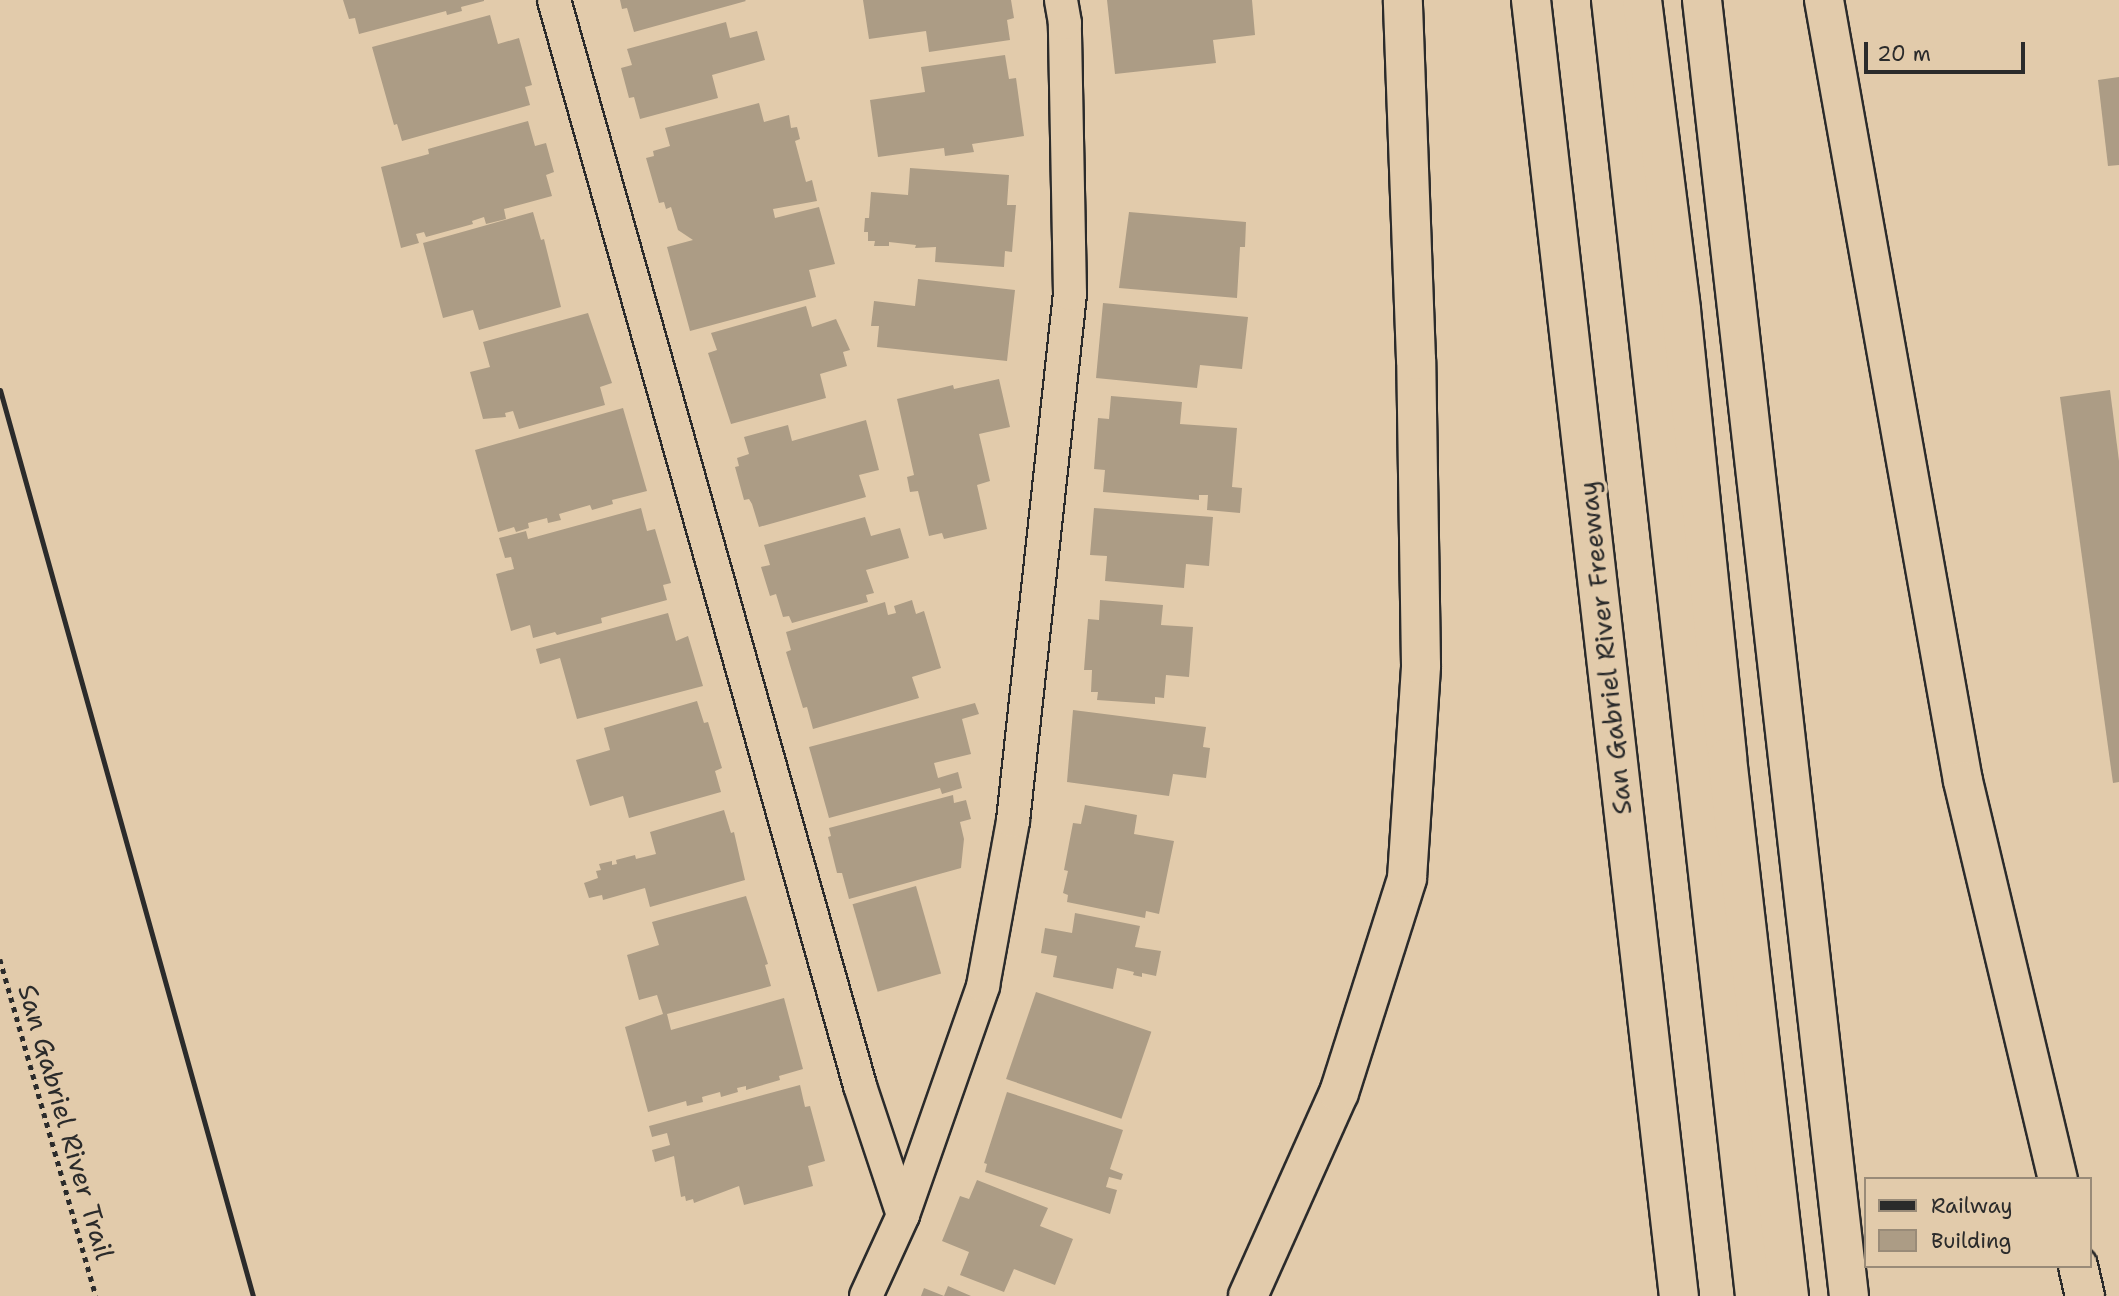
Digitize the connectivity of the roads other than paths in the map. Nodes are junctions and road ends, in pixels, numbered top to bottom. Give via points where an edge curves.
1 (554, 0) edge
2 (1061, 0) edge
3 (1403, 0) edge
4 (1531, 0) edge
5 (1611, 0) edge
6 (1642, 0) edge
7 (1702, 0) edge
8 (1824, 0) edge
9 (2057, 1177) edge
10 (903, 1215) junction
11 (2078, 1268) edge
12 (866, 1296) edge
13 (1248, 1296) edge
14 (1679, 1296) edge
15 (1755, 1296) edge
16 (1789, 1296) edge
17 (1849, 1296) edge
18 (2085, 1296) edge

1 - 10 lane via 860,1086
2 - 10 lane via 1070,294 1013,821 983,986
3 - 13 highway via 1421,665 1408,878 1339,1093
4 - 14 highway, San Gabriel River Freeway
5 - 15 highway
6 - 16 highway via 1681,310
7 - 17 highway
8 - 9 highway via 1963,781
10 - 12 lane
11 - 18 highway

